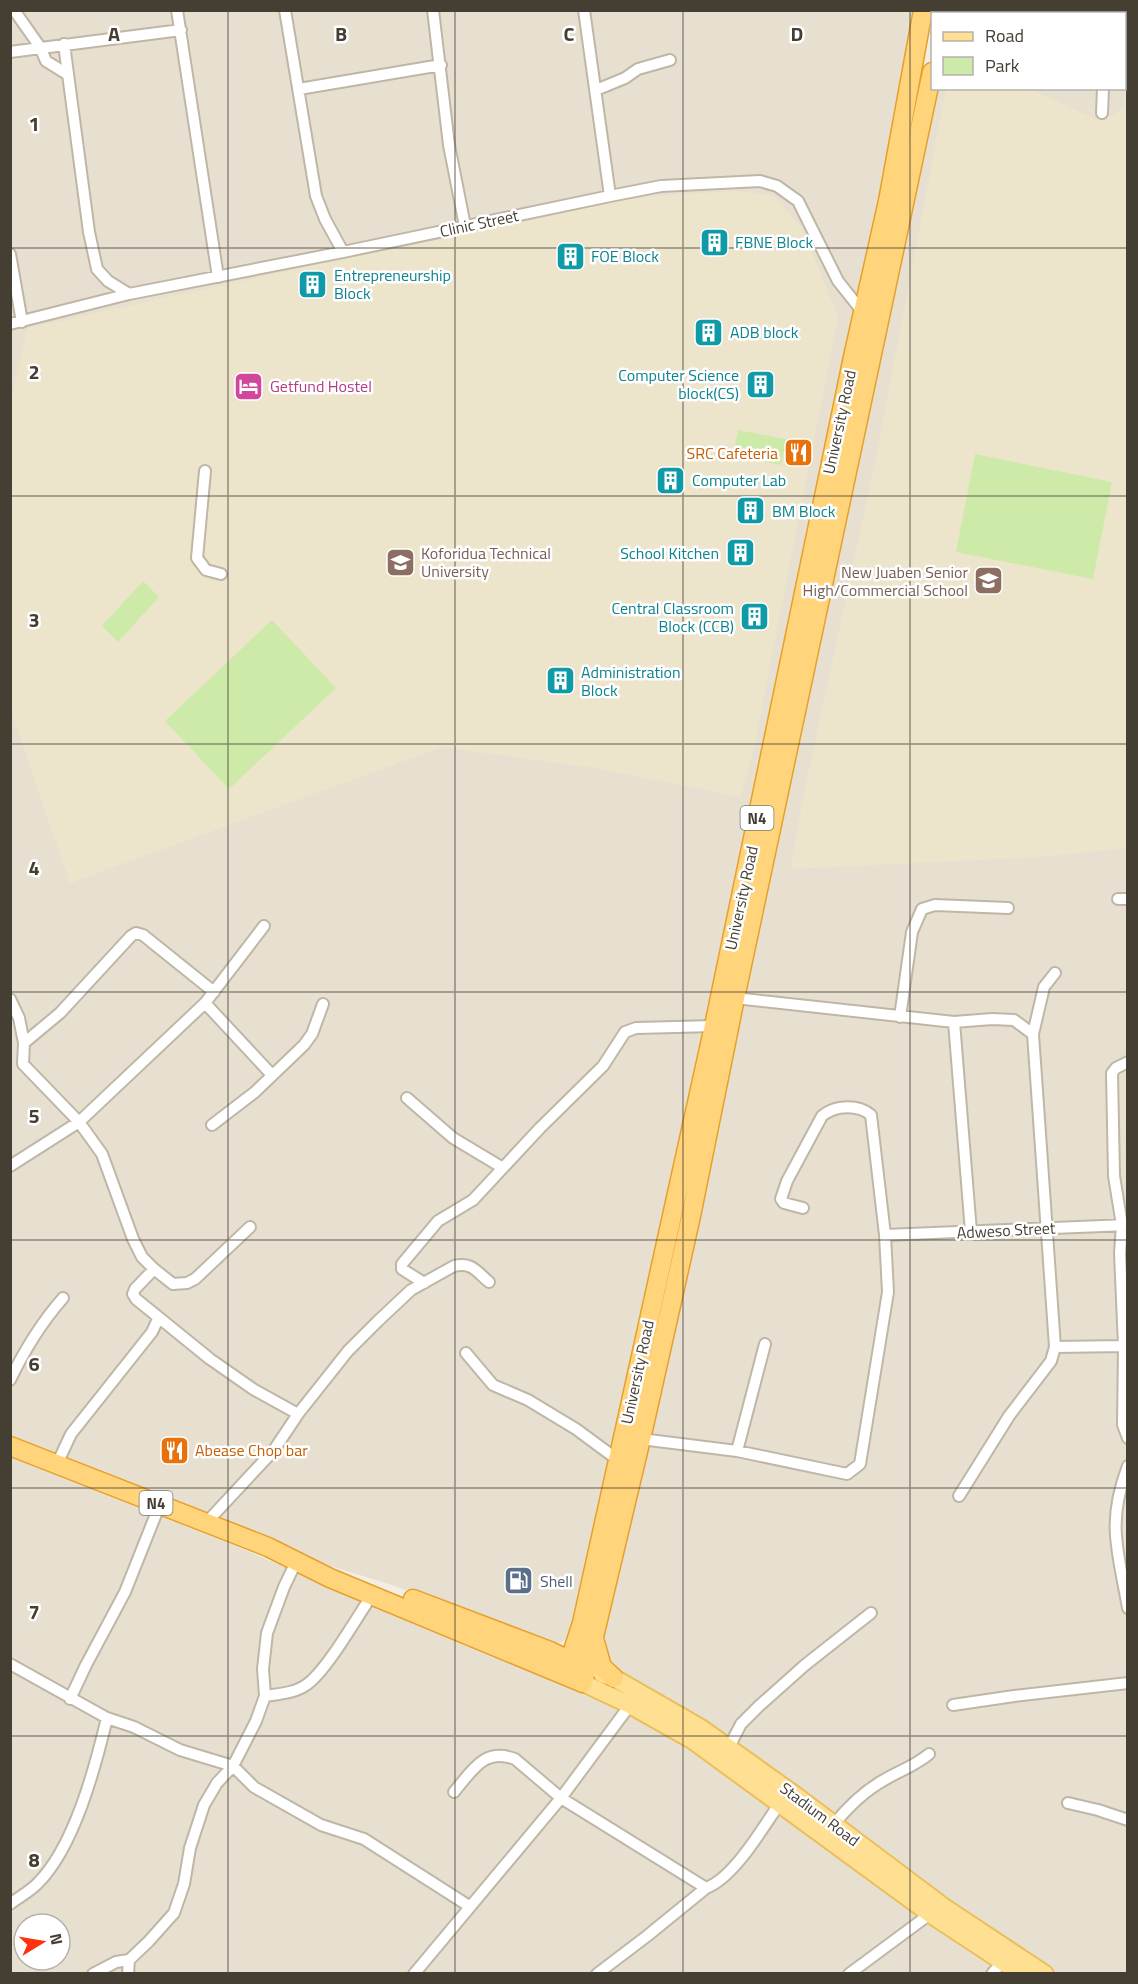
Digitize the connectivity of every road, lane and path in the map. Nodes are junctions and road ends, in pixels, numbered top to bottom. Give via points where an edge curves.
1 (14, 10) edge
2 (177, 10) edge
3 (285, 10) edge
4 (433, 10) edge
5 (584, 10) edge
6 (923, 10) edge
7 (181, 30) junction
8 (64, 44) junction
9 (40, 47) junction
10 (10, 52) edge
11 (670, 60) dead end
12 (441, 65) junction
13 (67, 74) junction
14 (931, 81) edge
15 (299, 89) junction
16 (596, 90) junction
17 (1103, 90) edge
18 (1102, 113) dead end
19 (610, 196) junction
20 (465, 226) junction
21 (343, 252) junction
22 (10, 254) edge
23 (218, 277) junction
24 (129, 294) junction
25 (863, 313) junction
26 (22, 321) junction
27 (10, 324) edge
28 (877, 329) junction
29 (205, 471) dead end
30 (221, 574) dead end
31 (1008, 908) dead end
32 (264, 926) dead end
33 (1055, 973) dead end
34 (214, 992) junction
35 (735, 998) junction
36 (10, 999) edge
37 (205, 1004) junction
38 (323, 1004) dead end
39 (900, 1017) junction
40 (954, 1022) junction
41 (714, 1026) junction
42 (1033, 1034) junction
43 (24, 1042) junction
44 (1128, 1062) edge
45 (272, 1076) junction
46 (407, 1098) dead end
47 (79, 1122) junction
48 (212, 1125) dead end
49 (10, 1166) edge
50 (503, 1168) junction
51 (803, 1208) dead end
52 (1125, 1225) edge
53 (250, 1227) dead end
54 (1045, 1228) junction
55 (971, 1232) junction
56 (885, 1235) junction
57 (154, 1269) junction
58 (489, 1282) dead end
59 (424, 1283) junction
60 (63, 1298) dead end
61 (158, 1318) junction
62 (765, 1344) dead end
63 (1124, 1346) junction
64 (1055, 1347) junction
65 (466, 1353) dead end
66 (10, 1380) edge
67 (298, 1414) junction
68 (1128, 1438) edge
69 (641, 1439) junction
70 (10, 1446) edge
71 (737, 1451) junction
72 (618, 1460) junction
73 (57, 1464) junction
74 (1128, 1466) edge
75 (959, 1496) dead end
76 (160, 1504) junction
77 (206, 1522) junction
78 (298, 1561) junction
79 (1125, 1582) edge
80 (372, 1595) junction
81 (1128, 1608) edge
82 (871, 1613) dead end
83 (582, 1623) junction
84 (594, 1639) junction
85 (550, 1651) junction
86 (12, 1669) edge
87 (576, 1672) junction
88 (614, 1678) junction
89 (1128, 1683) edge
90 (265, 1696) junction
91 (70, 1699) junction
92 (630, 1705) junction
93 (953, 1705) dead end
94 (107, 1718) junction
95 (729, 1747) junction
96 (929, 1754) dead end
97 (232, 1766) junction
98 (454, 1792) dead end
99 (561, 1798) junction
100 (780, 1803) junction
101 (1068, 1803) dead end
102 (1128, 1820) edge
103 (834, 1824) junction
104 (877, 1866) junction
105 (706, 1888) junction
106 (10, 1904) edge
107 (469, 1906) junction
108 (930, 1914) junction
109 (129, 1959) junction
110 (997, 1968) edge
111 (93, 1974) edge
112 (128, 1974) edge
113 (414, 1974) edge
114 (597, 1974) edge
115 (849, 1974) edge
116 (1021, 1974) edge
117 (1045, 1974) edge

1 - 9 street
2 - 7 street
3 - 15 street
4 - 12 street
5 - 16 street
6 - 25 highway, University Road / N4
7 - 8 street
7 - 23 street
8 - 9 street
8 - 13 street
9 - 10 street
9 - 13 street via 46,61
11 - 16 street via 638,69
12 - 15 street
12 - 20 street via 449,146
13 - 24 street via 97,269
14 - 28 highway, University Road / N4
15 - 21 street via 316,196
16 - 19 street
17 - 18 street
19 - 20 street, Clinic Street
19 - 25 street, Clinic Street via 661,186 760,181 777,186 798,201 838,281
20 - 21 street, Clinic Street
21 - 23 street, Clinic Street
22 - 26 street
23 - 24 street, Clinic Street
24 - 26 street, Clinic Street
25 - 28 street, Clinic Street
25 - 41 highway, University Road / N4
26 - 27 street, Clinic Street
28 - 35 highway, University Road / N4
29 - 30 street via 197,558 206,570
31 - 39 street via 935,905 922,909 912,932
32 - 34 street
33 - 42 street via 1044,987
34 - 37 street
34 - 43 street via 143,934 136,933 60,1013
35 - 39 street
35 - 69 highway, University Road / N4
36 - 43 street
37 - 45 street
37 - 47 street
38 - 45 street via 312,1034
39 - 40 street
40 - 42 street via 1014,1020
40 - 55 street
41 - 50 street via 626,1032 603,1066
41 - 72 highway, University Road / N4
42 - 54 street
43 - 47 street via 23,1064
44 - 52 street via 1112,1073 1114,1176
45 - 48 street
46 - 50 street via 453,1138
47 - 49 street
47 - 57 street via 102,1154 133,1239
50 - 59 street via 472,1200 438,1221 402,1264 402,1269
51 - 56 street via 781,1199 787,1181 822,1116 851,1107 871,1115
52 - 54 street, Adweso Street
52 - 63 street via 1120,1253
53 - 57 street via 188,1283 173,1284
54 - 55 street, Adweso Street
54 - 64 street
55 - 56 street, Adweso Street
56 - 71 street via 888,1292 860,1464 847,1474
57 - 61 street via 133,1294
58 - 59 street via 469,1265 461,1264
59 - 67 street via 411,1290 348,1351
60 - 66 street via 42,1322
61 - 67 street via 253,1389
61 - 73 street via 152,1332 71,1434
62 - 71 street
63 - 64 street
63 - 68 street via 1122,1425
64 - 75 street via 1051,1361 1009,1416
65 - 72 street via 493,1385 528,1400
67 - 77 street via 274,1450
69 - 71 street
69 - 84 highway, University Road / N4
70 - 73 highway, N4
72 - 83 highway, University Road / N4
73 - 76 highway, N4
74 - 79 street via 1114,1520 1115,1547
76 - 77 highway, N4
76 - 91 street via 125,1592
77 - 78 highway, N4
78 - 80 highway, N4
78 - 85 highway, N4 via 332,1568
78 - 90 street via 267,1633
79 - 81 street
80 - 87 highway, N4
80 - 90 street via 313,1679 294,1691
82 - 95 street via 759,1706 741,1724
83 - 85 highway via 567,1646
83 - 87 highway, University Road / N4
84 - 87 highway, University Road / N4
84 - 88 highway via 602,1667
85 - 87 highway, N4
86 - 91 street
87 - 88 main road, Stadium Road
87 - 92 main road, Stadium Road
88 - 95 main road, Stadium Road
89 - 93 street
90 - 97 street
91 - 94 street
92 - 99 street
92 - 100 main road, Stadium Road via 693,1740
94 - 97 street via 180,1750
94 - 106 street via 97,1760 66,1844 38,1883
95 - 103 main road, Stadium Road
96 - 103 street via 917,1765 882,1780 862,1794
97 - 107 street via 254,1787 321,1825 364,1839
97 - 109 street via 204,1804 174,1913
98 - 99 street via 483,1759 506,1755
99 - 105 street
99 - 107 street
100 - 104 main road, Stadium Road
100 - 105 street via 722,1880
101 - 102 street
103 - 104 main road, Stadium Road
104 - 108 main road, Stadium Road
104 - 117 main road, Stadium Road
105 - 114 street
107 - 113 street
108 - 110 main road, Stadium Road
108 - 115 street
109 - 111 street
109 - 112 street
110 - 116 main road, Stadium Road

